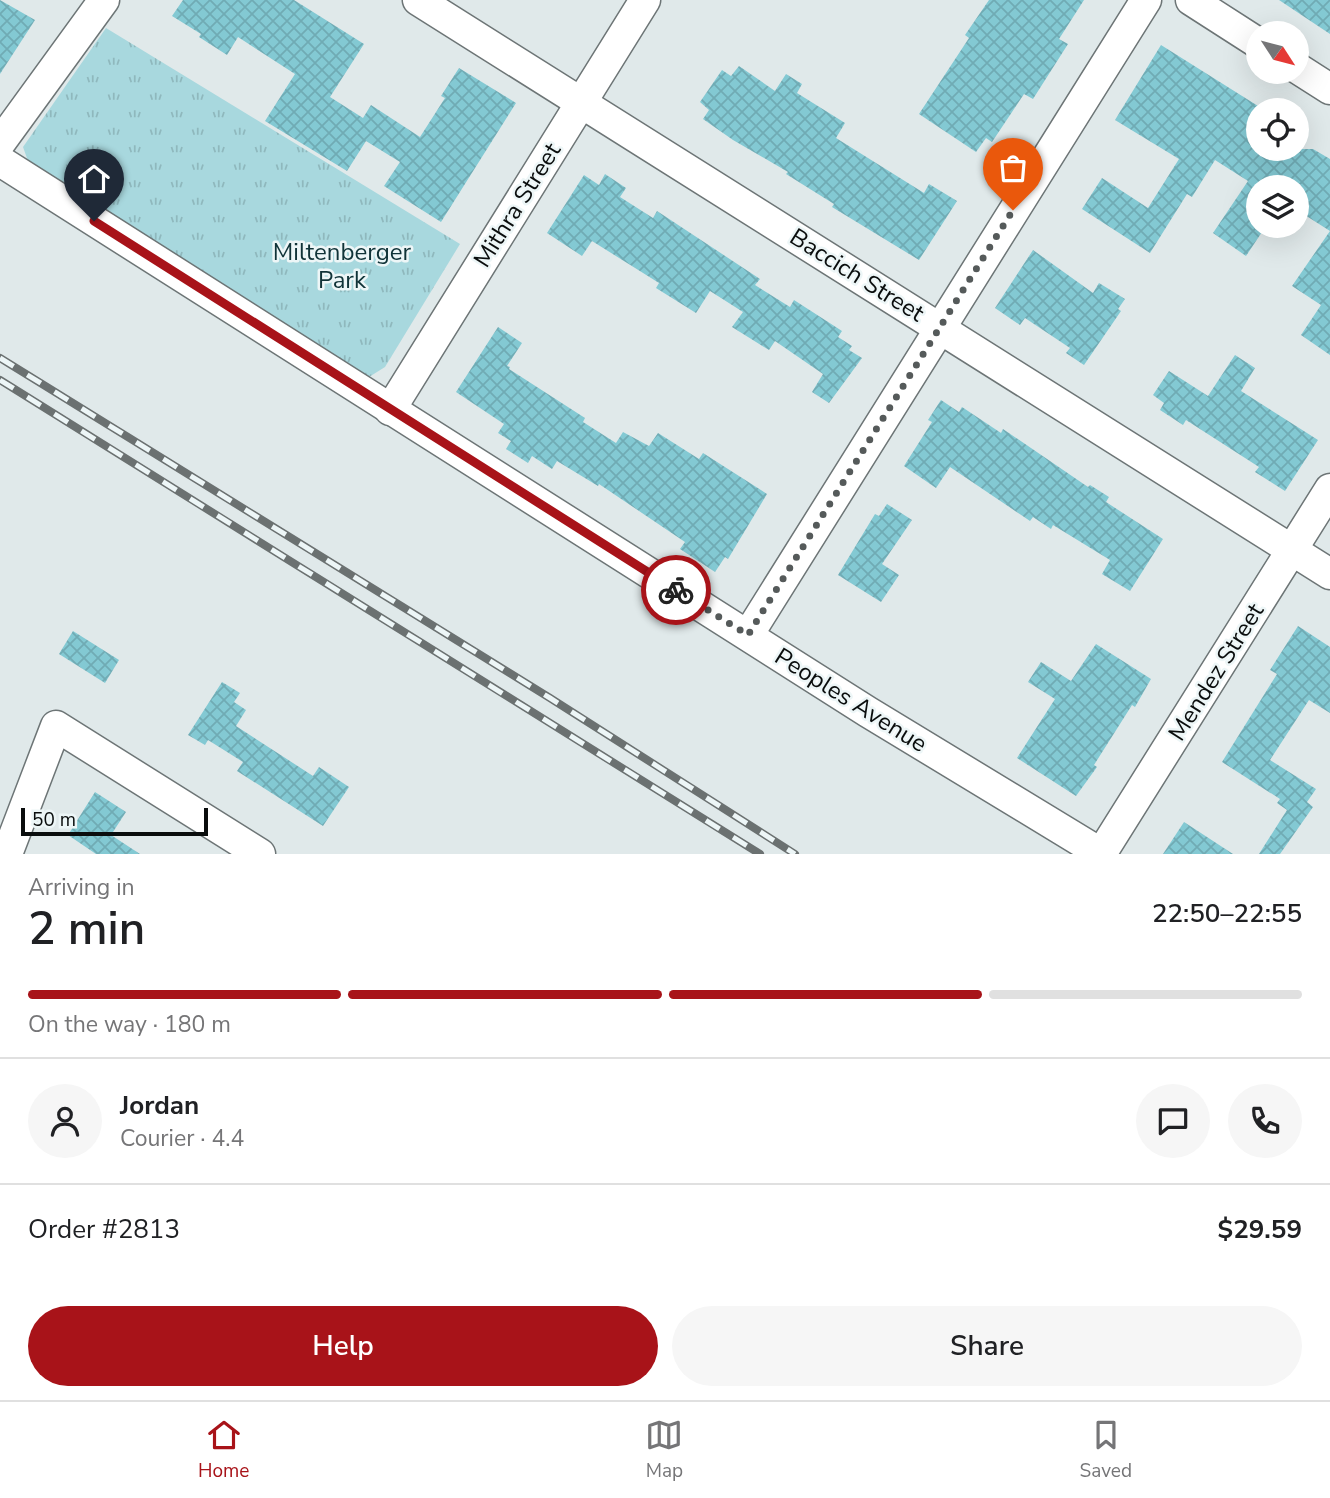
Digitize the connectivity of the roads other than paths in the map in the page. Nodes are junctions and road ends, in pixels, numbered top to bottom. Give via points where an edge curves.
1 (418, 0) edge
2 (645, 0) edge
3 (1146, 0) edge
4 (1191, 0) edge
5 (100, 1) edge
6 (1246, 35) edge
7 (1309, 76) edge
8 (1330, 89) edge
9 (582, 101) junction
10 (0, 142) edge
11 (0, 161) edge
12 (939, 327) junction
13 (390, 410) junction
14 (1330, 489) edge
15 (1292, 550) junction
16 (1330, 574) edge
17 (748, 635) junction
18 (7, 854) edge
19 (260, 854) edge
20 (1102, 854) edge

1 - 9 street, Baccich Street
2 - 9 street, Mithra Street
3 - 12 street
4 - 6 street
5 - 10 street
7 - 8 street
9 - 12 street, Baccich Street
9 - 13 street, Mithra Street
11 - 13 street, Peoples Avenue
12 - 15 street, Baccich Street
12 - 17 street
13 - 17 street, Peoples Avenue
14 - 15 street, Mendez Street
15 - 16 street, Baccich Street
15 - 20 street, Mendez Street
17 - 20 street, Peoples Avenue
18 - 19 street via 56,726

